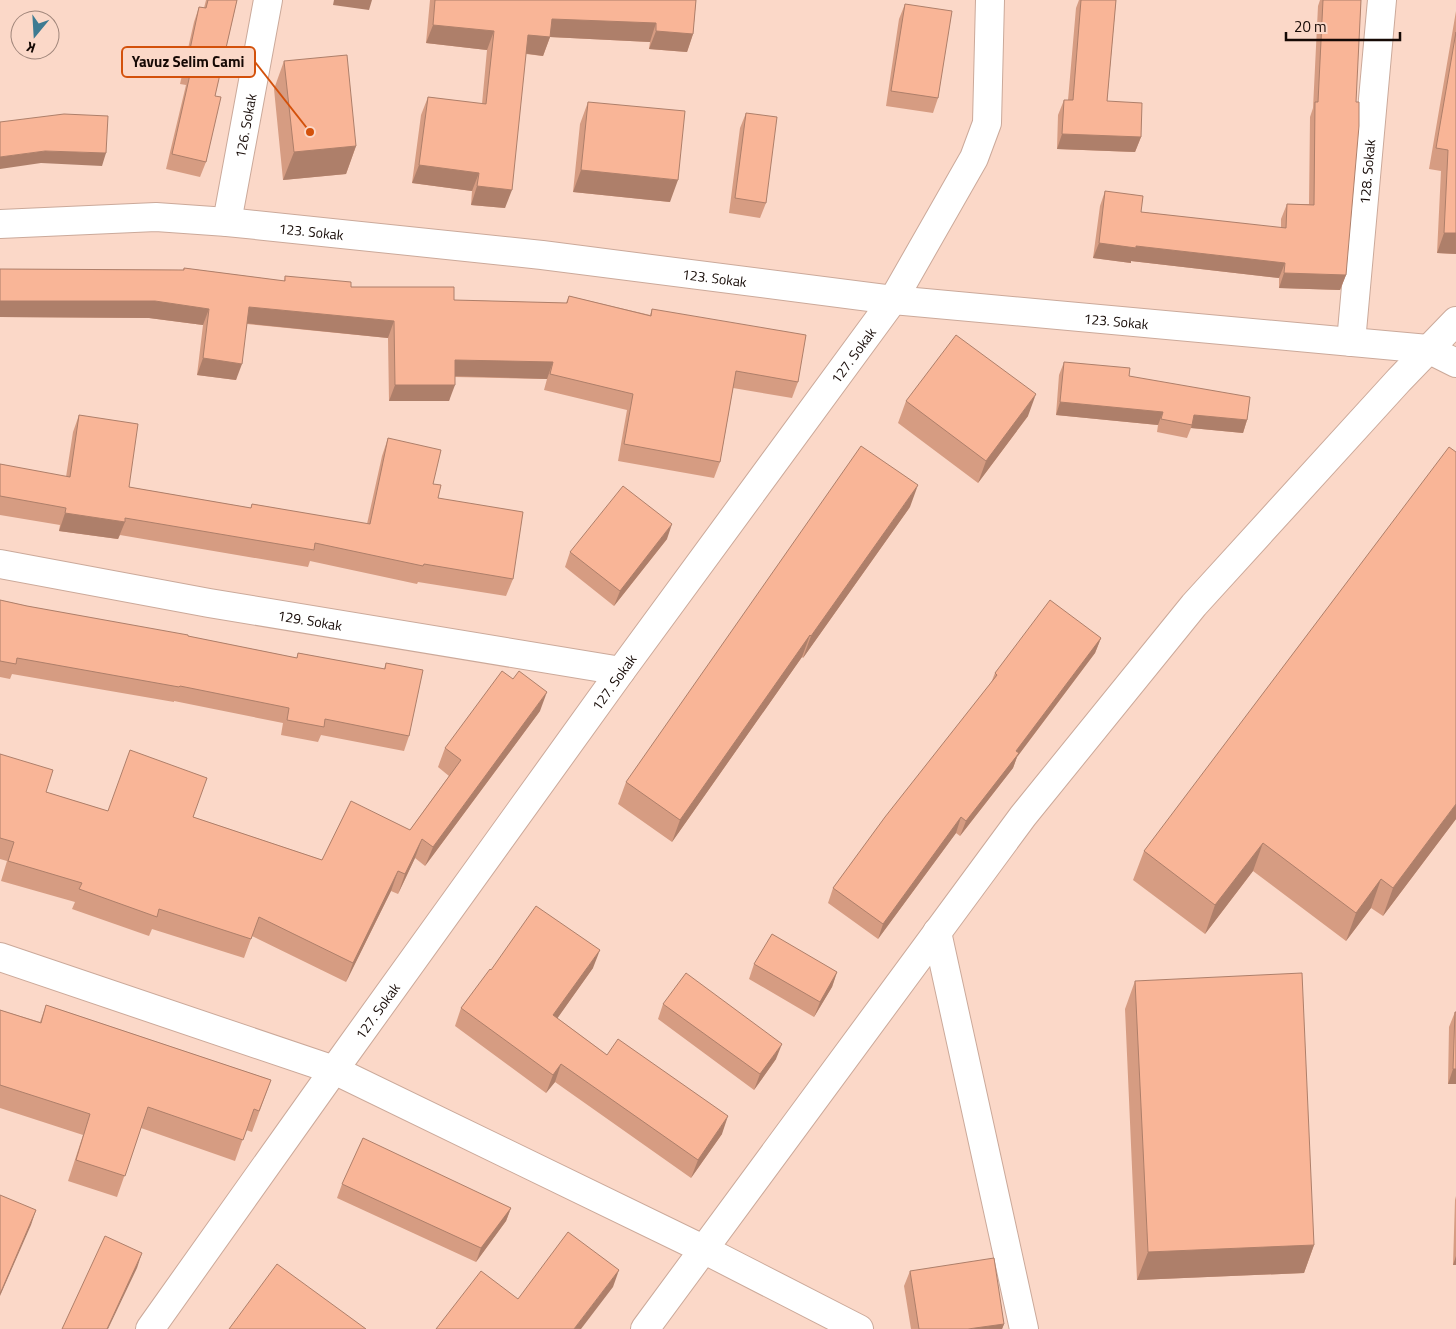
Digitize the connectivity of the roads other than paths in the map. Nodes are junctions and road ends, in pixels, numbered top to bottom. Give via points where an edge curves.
1 (268, 0) edge
2 (990, 0) edge
3 (1382, 0) edge
4 (227, 222) junction
5 (0, 224) edge
6 (893, 300) junction
7 (1456, 321) edge
8 (1351, 342) junction
9 (1428, 349) junction
10 (1456, 363) edge
11 (0, 564) edge
12 (621, 671) junction
13 (937, 932) junction
14 (0, 957) edge
15 (334, 1070) junction
16 (703, 1249) junction
17 (150, 1329) edge
18 (645, 1329) edge
19 (859, 1329) edge
20 (1024, 1329) edge

1 - 4 street, 126. Sokak
2 - 6 street, 127. Sokak via 987,123 974,158
3 - 8 street, 128. Sokak
4 - 5 street, 123. Sokak via 156,217
4 - 6 street, 123. Sokak via 542,255
6 - 8 street, 123. Sokak
6 - 12 street, 127. Sokak
7 - 9 street
8 - 9 street, 123. Sokak
9 - 10 street
9 - 13 street via 1194,605 1023,816
11 - 12 street, 129. Sokak
12 - 15 street, 127. Sokak
13 - 16 street
13 - 20 street
14 - 15 street
15 - 16 street
15 - 17 street, 127. Sokak
16 - 18 street
16 - 19 street

